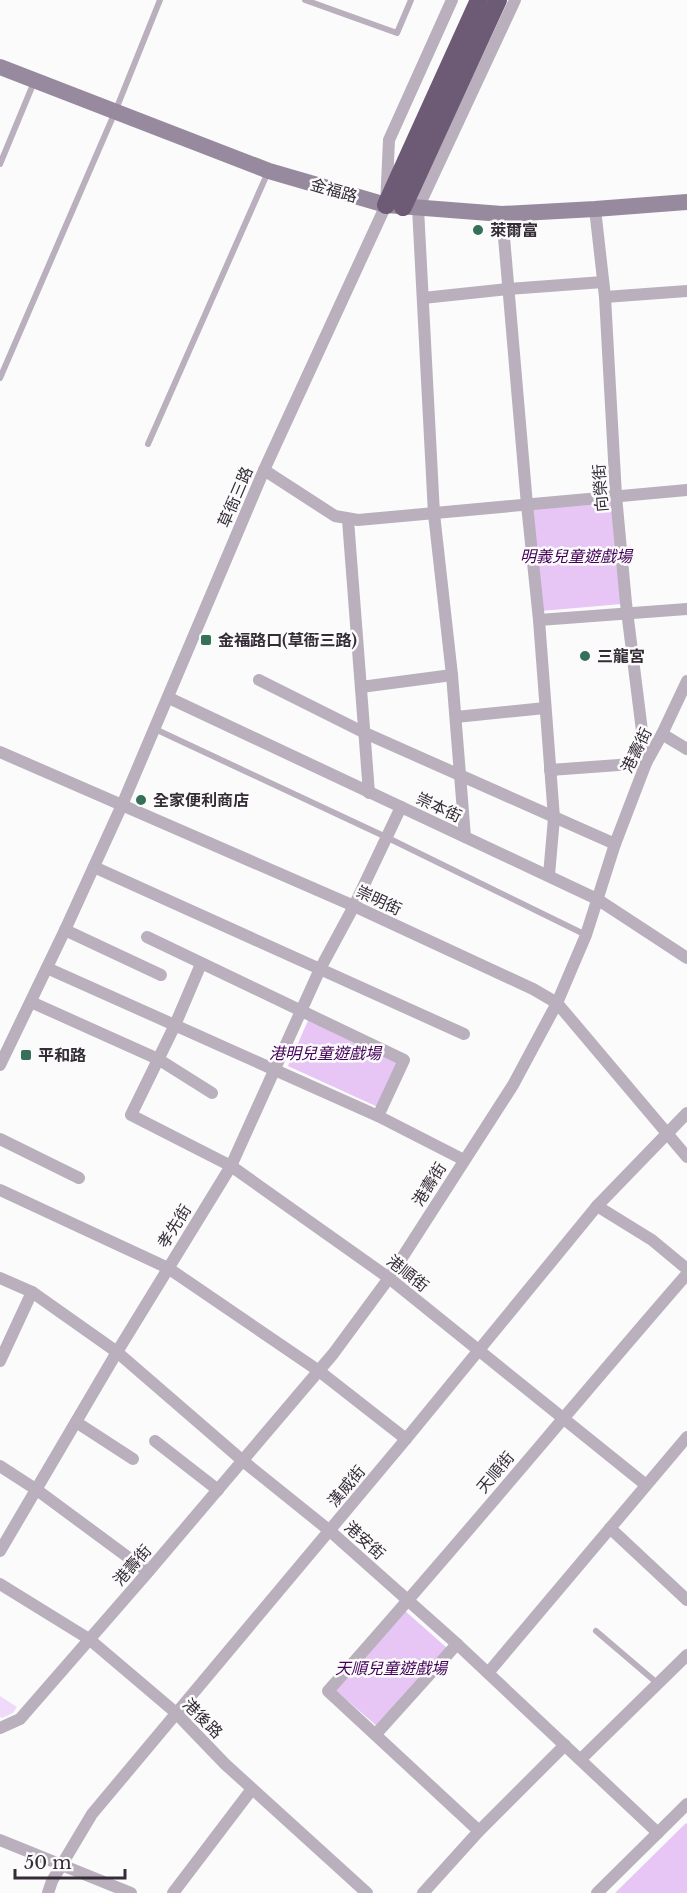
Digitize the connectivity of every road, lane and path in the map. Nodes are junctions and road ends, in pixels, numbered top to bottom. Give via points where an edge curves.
1 (160, 0) edge
2 (305, 0) edge
3 (411, 0) edge
4 (452, 0) edge
5 (478, 0) edge
6 (498, 0) edge
7 (515, 0) edge
8 (327, 3) edge
9 (0, 67) edge
10 (34, 81) junction
11 (115, 112) junction
12 (0, 164) edge
13 (269, 171) junction
14 (687, 202) edge
15 (402, 207) junction
16 (595, 209) junction
17 (502, 214) junction
18 (603, 282) junction
19 (508, 289) junction
20 (687, 291) edge
21 (604, 297) junction
22 (423, 298) junction
23 (0, 378) edge
24 (148, 444) dead end
25 (264, 470) junction
26 (687, 490) edge
27 (616, 496) junction
28 (527, 505) junction
29 (434, 514) junction
30 (348, 519) junction
31 (687, 609) edge
32 (627, 614) junction
33 (539, 620) junction
34 (452, 675) junction
35 (259, 680) dead end
36 (687, 681) edge
37 (361, 687) junction
38 (169, 698) junction
39 (545, 708) junction
40 (456, 717) junction
41 (155, 729) junction
42 (365, 733) junction
43 (662, 734) junction
44 (687, 749) edge
45 (0, 752) edge
46 (646, 764) junction
47 (550, 770) junction
48 (461, 775) junction
49 (369, 793) junction
50 (122, 805) junction
51 (401, 807) junction
52 (554, 818) junction
53 (386, 837) junction
54 (465, 837) junction
55 (615, 844) junction
56 (94, 867) junction
57 (549, 875) junction
58 (597, 899) junction
59 (354, 906) junction
60 (66, 930) junction
61 (586, 935) junction
62 (147, 937) dead end
63 (687, 957) edge
64 (201, 964) junction
65 (48, 968) junction
66 (320, 969) junction
67 (161, 975) dead end
68 (31, 1002) junction
69 (557, 1003) junction
70 (302, 1011) junction
71 (175, 1025) junction
72 (464, 1034) dead end
73 (158, 1059) junction
74 (0, 1065) edge
75 (275, 1069) junction
76 (212, 1093) dead end
77 (687, 1113) edge
78 (378, 1116) junction
79 (667, 1133) junction
80 (0, 1139) edge
81 (687, 1157) edge
82 (464, 1160) junction
83 (231, 1166) junction
84 (79, 1178) dead end
85 (0, 1190) edge
86 (597, 1206) junction
87 (168, 1268) junction
88 (687, 1271) edge
89 (0, 1278) edge
90 (388, 1278) junction
91 (32, 1292) junction
92 (480, 1351) junction
93 (117, 1352) junction
94 (0, 1361) edge
95 (319, 1371) junction
96 (563, 1417) junction
97 (76, 1422) junction
98 (687, 1437) edge
99 (406, 1440) junction
100 (155, 1441) dead end
101 (133, 1459) dead end
102 (243, 1461) junction
103 (0, 1466) edge
104 (646, 1485) junction
105 (37, 1490) junction
106 (218, 1490) junction
107 (610, 1528) junction
108 (330, 1531) junction
109 (0, 1551) edge
110 (148, 1572) junction
111 (0, 1584) edge
112 (687, 1600) edge
113 (408, 1602) junction
114 (596, 1631) dead end
115 (89, 1639) junction
116 (457, 1644) junction
117 (687, 1654) edge
118 (488, 1673) junction
119 (657, 1684) junction
120 (175, 1712) junction
121 (0, 1728) edge
122 (376, 1734) junction
123 (565, 1745) junction
124 (581, 1759) junction
125 (252, 1789) junction
126 (687, 1804) edge
127 (479, 1831) junction
128 (658, 1833) junction
129 (0, 1840) edge
130 (61, 1865) junction
131 (48, 1893) edge
132 (131, 1893) edge
133 (173, 1893) edge
134 (368, 1893) edge
135 (423, 1893) edge
136 (597, 1893) edge

1 - 11 lane
2 - 8 lane
3 - 8 lane via 397,33
4 - 15 street via 389,140
5 - 15 highway
6 - 15 highway
7 - 15 street, 草衙三路
9 - 10 street, 金福路
10 - 11 street, 金福路
10 - 12 lane
11 - 13 street, 金福路
11 - 23 lane
13 - 15 street, 金福路
13 - 24 lane
14 - 16 street, 金福路
15 - 17 street, 金福路
15 - 22 street
15 - 25 street, 草衙三路
16 - 17 street, 金福路
16 - 18 street, 向榮街
17 - 19 street
18 - 19 street
18 - 21 street, 向榮街
19 - 22 street
19 - 28 street
20 - 21 street
21 - 27 street, 向榮街
22 - 29 street
25 - 30 street via 335,516
25 - 38 street, 草衙三路
26 - 27 street
27 - 28 street
27 - 32 street, 向榮街
28 - 29 street
28 - 33 street
29 - 30 street
29 - 34 street
30 - 37 street
31 - 32 street
32 - 33 street
32 - 46 street, 向榮街
33 - 39 street
34 - 37 street
34 - 40 street
35 - 42 street
36 - 43 street, 港壽街
37 - 42 street
38 - 41 street, 草衙三路
38 - 49 street, 崇本街
39 - 40 street
39 - 47 street
40 - 48 street
41 - 50 street, 草衙三路
41 - 53 lane
42 - 48 street
42 - 49 street
43 - 44 street
43 - 46 street, 港壽街
45 - 50 street, 崇明街
46 - 47 street
46 - 55 street, 港壽街
47 - 52 street
48 - 52 street
48 - 54 street
49 - 51 street, 崇本街
50 - 56 street
50 - 59 street, 崇明街
51 - 53 street, 孝先街
51 - 54 street, 崇本街
52 - 55 street
52 - 57 street
53 - 59 street, 孝先街
53 - 61 lane
54 - 57 street, 崇本街
55 - 58 street, 港壽街
56 - 60 street
56 - 66 street
57 - 58 street, 崇本街
58 - 61 street, 港壽街
58 - 63 street, 崇本街
59 - 66 street, 孝先街
59 - 69 street, 崇明街
60 - 65 street
60 - 67 street
61 - 69 street, 港壽街
62 - 64 street
64 - 70 street
64 - 71 street
65 - 68 street
65 - 71 street
66 - 70 street, 孝先街
66 - 72 street
68 - 73 street
68 - 74 street
69 - 79 street, 崇明街
69 - 82 street, 港壽街 via 513,1085
70 - 75 street, 孝先街
70 - 78 street via 404,1060
71 - 73 street
71 - 75 street
73 - 76 street
73 - 83 street, 港順街 via 131,1115
75 - 78 street
75 - 83 street, 孝先街
77 - 79 street, 漢威街
78 - 82 street
79 - 81 street, 崇明街
79 - 86 street, 漢威街
80 - 84 street
82 - 90 street, 港壽街
83 - 87 street, 孝先街
83 - 90 street, 港順街
85 - 87 street
86 - 88 street via 652,1240
86 - 92 street, 漢威街
87 - 93 street, 孝先街
87 - 95 street
88 - 96 street, 天順街
89 - 91 street, 港安街
90 - 92 street, 港順街
90 - 95 street, 港壽街
91 - 93 street, 港安街
91 - 94 street
92 - 96 street, 港順街
92 - 99 street, 漢威街
93 - 97 street, 孝先街
93 - 102 street, 港安街
95 - 99 street
95 - 102 street, 港壽街
96 - 104 street, 港順街
96 - 113 street, 天順街
97 - 101 street
97 - 105 street, 孝先街
98 - 104 street
99 - 108 street, 漢威街
100 - 106 street
102 - 106 street, 港壽街
102 - 108 street, 港安街
103 - 105 street
104 - 107 street
105 - 109 street, 孝先街
105 - 110 street
106 - 110 street, 港壽街
107 - 112 street
107 - 118 street
108 - 113 street, 港安街
108 - 120 street, 漢威街
110 - 115 street, 港壽街
111 - 115 street, 港後路
113 - 116 street, 港安街
113 - 122 street, 天順街 via 328,1690
114 - 119 lane
115 - 120 street, 港後路
115 - 121 street, 港壽街 via 20,1719
116 - 118 street, 港安街
116 - 122 street
117 - 119 street
118 - 123 street, 港安街
119 - 124 street
120 - 125 street, 港後路
120 - 130 street, 漢威街 via 92,1814
122 - 127 street
123 - 124 street, 港安街
123 - 127 street
124 - 128 street, 港安街
125 - 133 street
125 - 134 street, 港後路
126 - 128 street
127 - 135 street
128 - 136 street
129 - 130 street
130 - 131 street, 漢威街
130 - 132 street

